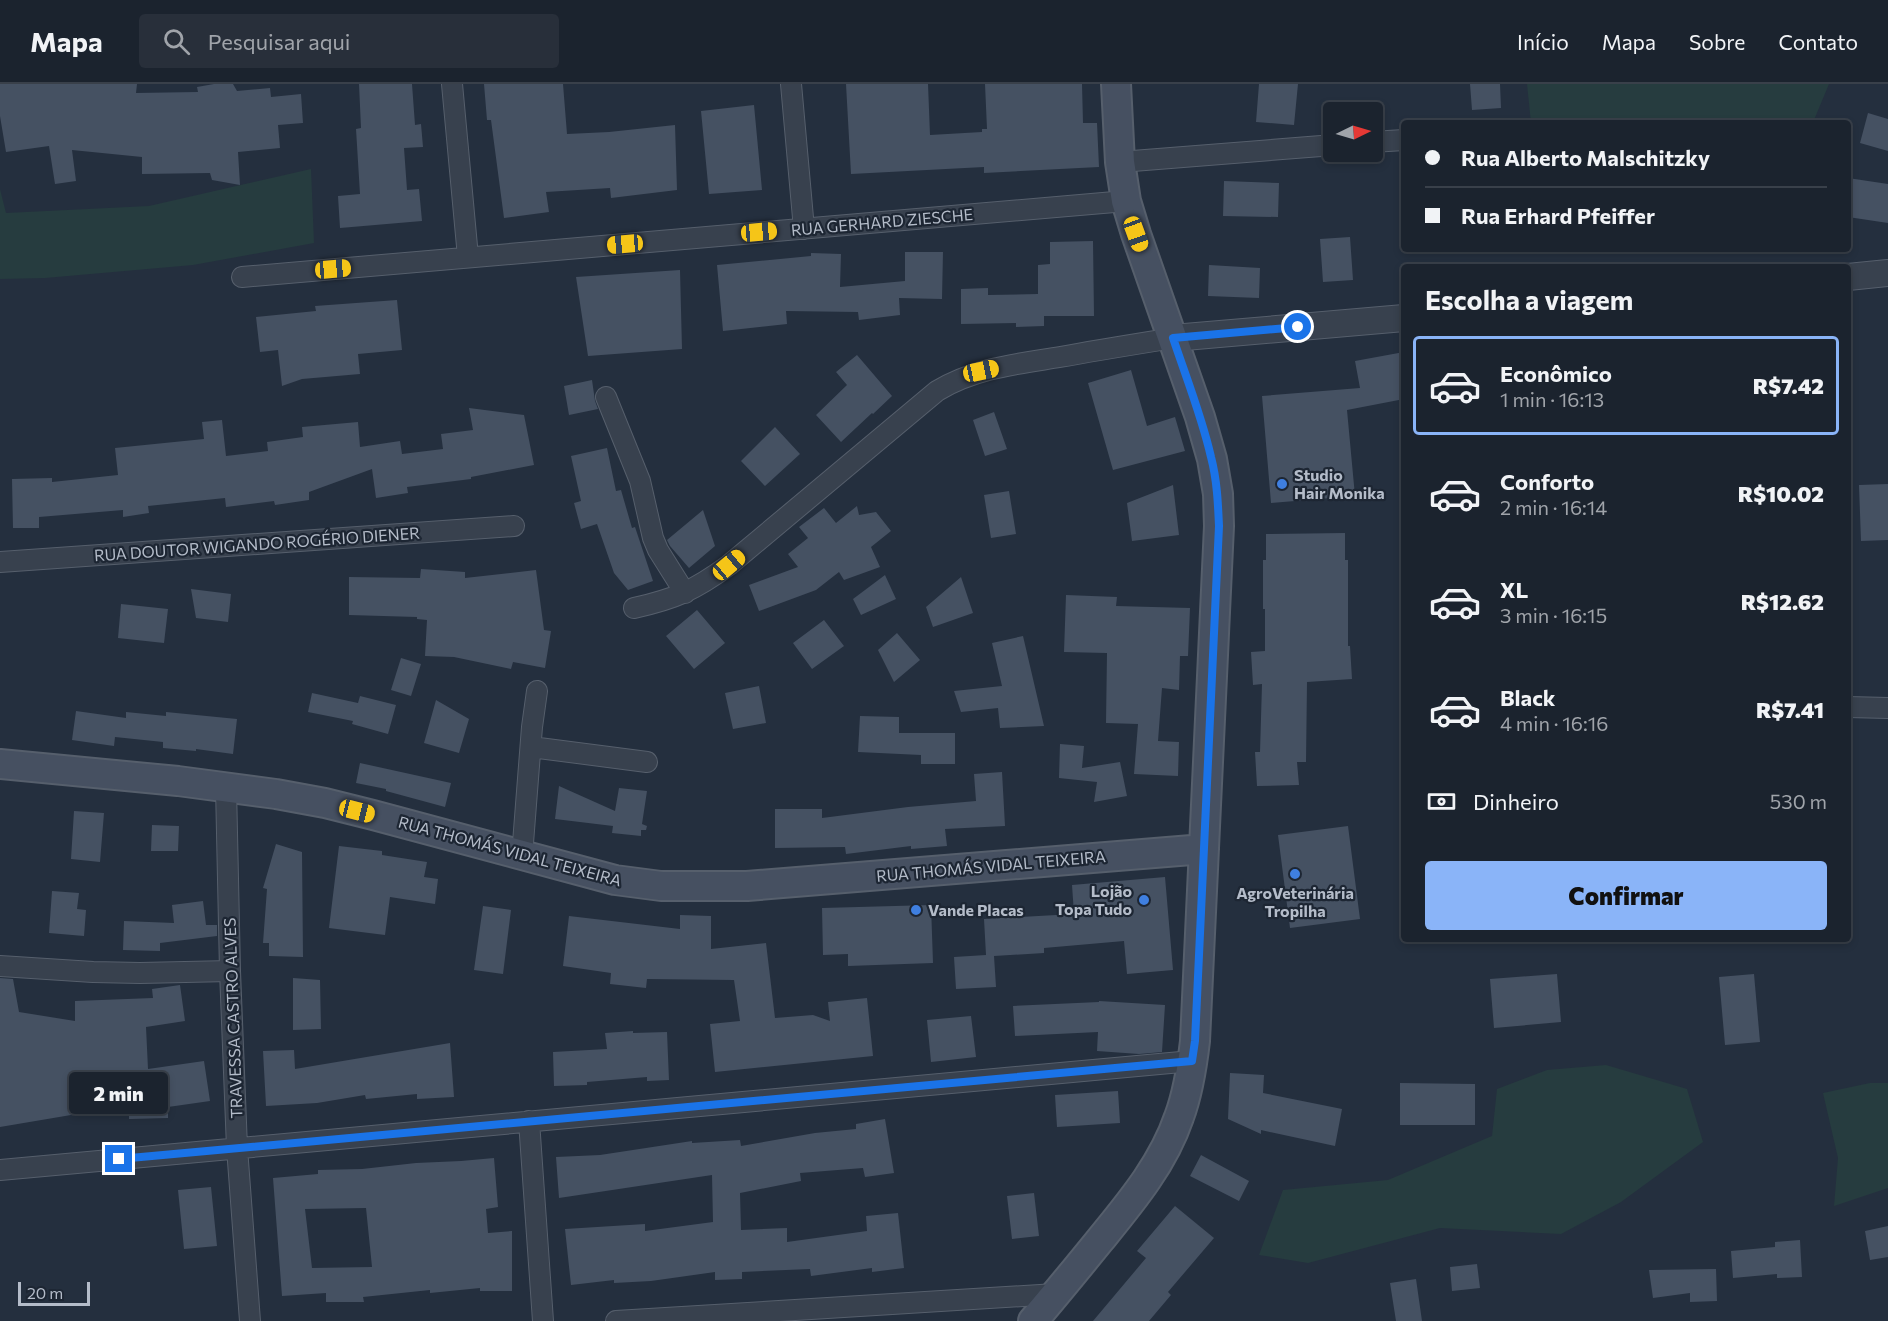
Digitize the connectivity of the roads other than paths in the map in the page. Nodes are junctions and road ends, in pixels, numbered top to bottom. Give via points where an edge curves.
1 (452, 84) edge
2 (791, 84) edge
3 (1116, 84) edge
4 (1401, 140) edge
5 (1383, 141) edge
6 (1323, 146) edge
7 (1120, 162) junction
8 (1126, 201) junction
9 (804, 229) junction
10 (468, 257) junction
11 (1888, 273) edge
12 (242, 277) dead end
13 (1851, 277) edge
14 (1401, 318) edge
15 (1173, 338) junction
16 (606, 397) dead end
17 (514, 526) dead end
18 (0, 562) edge
19 (685, 593) junction
20 (634, 608) dead end
21 (537, 691) dead end
22 (1851, 707) edge
23 (1888, 708) edge
24 (531, 747) junction
25 (646, 762) dead end
26 (0, 764) edge
27 (226, 787) junction
28 (1204, 849) junction
29 (522, 856) junction
30 (0, 966) edge
31 (230, 971) junction
32 (1192, 1061) junction
33 (529, 1121) junction
34 (237, 1148) junction
35 (0, 1170) edge
36 (1056, 1294) junction
37 (250, 1321) edge
38 (543, 1321) edge
39 (615, 1321) edge
40 (1033, 1321) edge

1 - 10 street
2 - 9 street
3 - 7 main road
4 - 5 street
6 - 7 street
7 - 8 main road
8 - 9 street, RUA GERHARD ZIESCHE
8 - 15 main road
9 - 10 street, RUA GERHARD ZIESCHE
10 - 12 street, RUA GERHARD ZIESCHE
11 - 13 street
14 - 15 street
15 - 19 street via 998,367 951,383 729,565
15 - 28 main road via 1200,417 1218,494
16 - 19 street via 640,481 656,544
17 - 18 street, RUA DOUTOR WIGANDO ROGÉRIO DIENER
19 - 20 street
21 - 24 street
22 - 23 street
24 - 25 street
24 - 29 street
26 - 27 main road, RUA THOMÁS VIDAL TEIXEIRA
27 - 29 main road, RUA THOMÁS VIDAL TEIXEIRA via 325,803
27 - 31 street, TRAVESSA CASTRO ALVES
28 - 29 main road, RUA THOMÁS VIDAL TEIXEIRA via 714,887 615,880
28 - 32 main road
30 - 31 street via 104,973
31 - 34 street, TRAVESSA CASTRO ALVES
32 - 33 street
32 - 36 main road via 1179,1118 1149,1177
33 - 34 street
33 - 38 street
34 - 35 street
34 - 37 street, TRAVESSA CASTRO ALVES
36 - 39 street
36 - 40 main road

